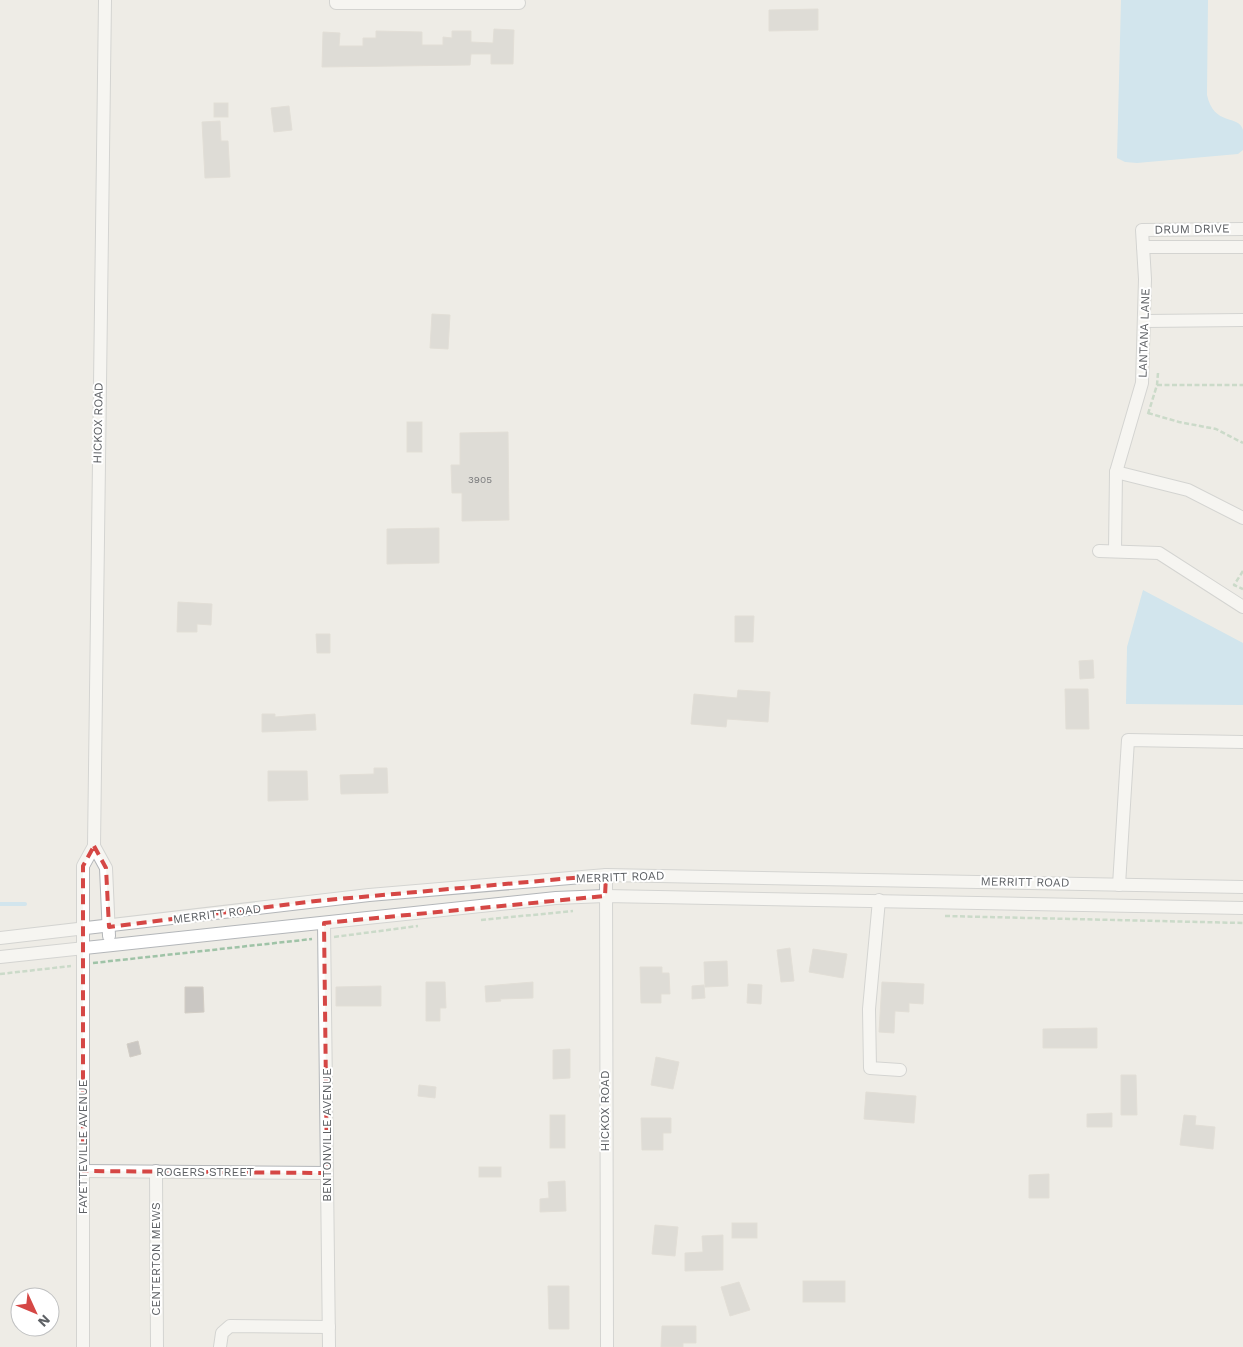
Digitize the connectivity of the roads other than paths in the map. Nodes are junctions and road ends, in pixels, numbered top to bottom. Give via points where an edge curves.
1 (105, 0) edge
2 (336, 1) edge
3 (496, 1) edge
4 (519, 2) dead end
5 (1243, 228) edge
6 (1142, 230) joint
7 (1143, 247) junction
8 (1243, 247) edge
9 (1243, 320) edge
10 (1145, 321) junction
11 (1116, 472) junction
12 (1243, 518) edge
13 (1100, 551) dead end
14 (1115, 551) junction
15 (1243, 607) edge
16 (1243, 742) edge
17 (94, 846) junction
18 (606, 875) junction
19 (1119, 884) junction
20 (1243, 887) edge
21 (605, 896) junction
22 (879, 900) junction
23 (1243, 908) edge
24 (324, 923) junction
25 (109, 927) junction
26 (82, 929) junction
27 (0, 938) edge
28 (110, 946) junction
29 (84, 947) junction
30 (0, 957) edge
31 (900, 1070) dead end
32 (84, 1171) junction
33 (156, 1172) junction
34 (328, 1173) junction
35 (328, 1327) junction
36 (83, 1347) edge
37 (157, 1347) edge
38 (220, 1347) edge
39 (329, 1347) edge
40 (607, 1347) edge

1 - 17 street, HICKOX ROAD
2 - 3 street
3 - 4 street
5 - 6 street, DRUM DRIVE
6 - 7 street, LANTANA LANE
7 - 8 street, DRUM DRIVE
7 - 10 street, LANTANA LANE
9 - 10 street
10 - 11 street, LANTANA LANE via 1142,383
11 - 12 street via 1188,490
11 - 14 street, LANTANA LANE
13 - 14 street
14 - 15 street via 1159,552
16 - 19 street via 1128,740
17 - 25 street, HICKOX ROAD via 106,868
17 - 26 street, HICKOX ROAD via 82,866
18 - 19 street, MERRITT ROAD
18 - 21 street, HICKOX ROAD
18 - 25 street, MERRITT ROAD via 369,895
19 - 20 street, MERRITT ROAD
21 - 22 street, MERRITT ROAD
21 - 24 street, MERRITT ROAD via 556,898
21 - 40 street, HICKOX ROAD
22 - 23 street, MERRITT ROAD
22 - 31 street via 869,1009 870,1068
24 - 28 street, MERRITT ROAD
24 - 34 street, BENTONVILLE AVENUE
25 - 26 street, MERRITT ROAD
25 - 28 street, HICKOX ROAD
26 - 27 street, MERRITT ROAD
26 - 29 street, HICKOX ROAD
28 - 29 street, MERRITT ROAD
29 - 30 street, MERRITT ROAD
29 - 32 street, FAYETTEVILLE AVENUE
32 - 33 street, ROGERS STREET
32 - 36 street, FAYETTEVILLE AVENUE
33 - 34 street, ROGERS STREET
33 - 37 street, CENTERTON MEWS
34 - 35 street, BENTONVILLE AVENUE
35 - 38 street via 230,1326 222,1333
35 - 39 street, BENTONVILLE AVENUE

